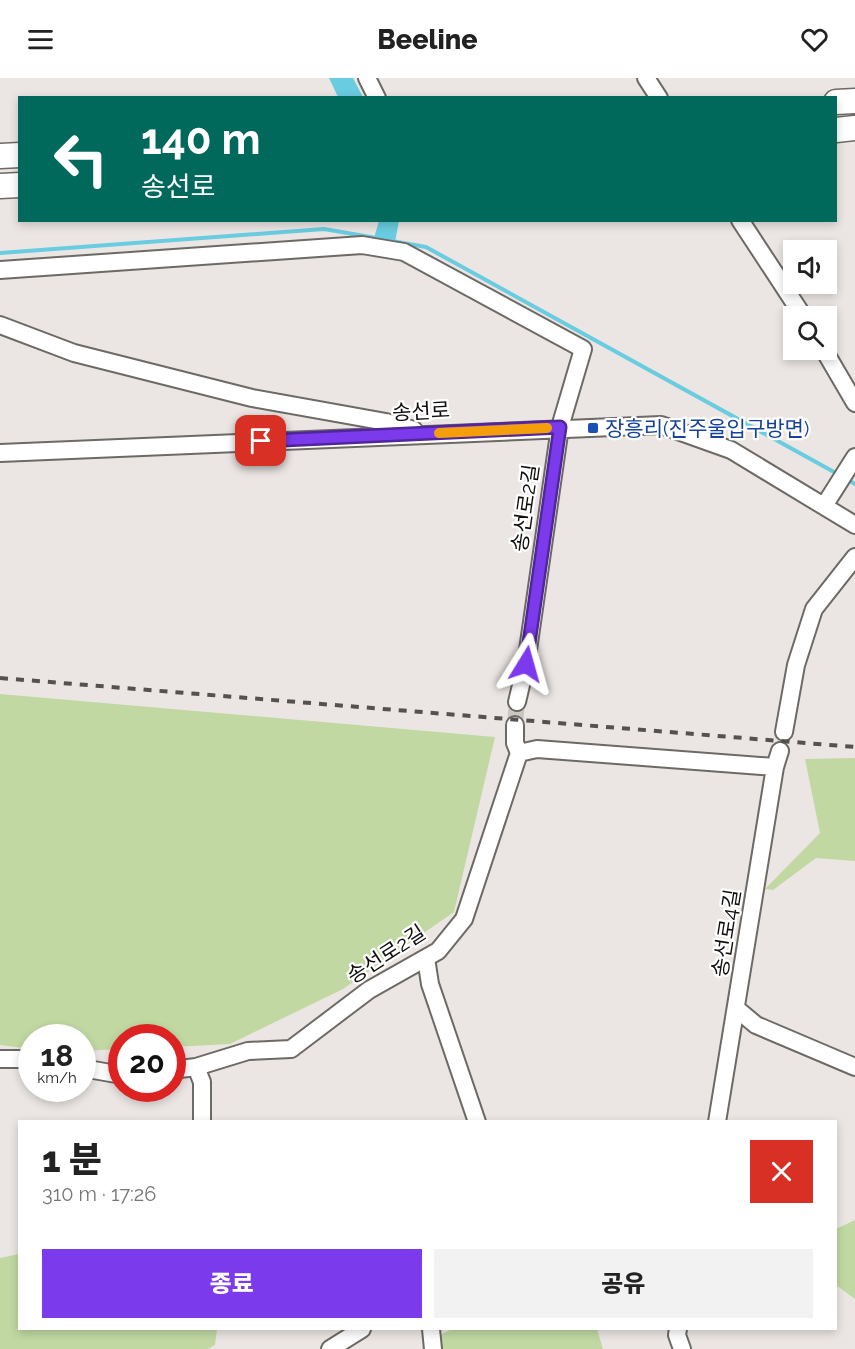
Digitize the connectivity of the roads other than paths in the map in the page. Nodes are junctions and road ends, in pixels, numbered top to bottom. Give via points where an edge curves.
1 (367, 78) edge
2 (646, 78) edge
3 (376, 96) edge
4 (658, 96) edge
5 (855, 101) edge
6 (837, 102) edge
7 (855, 128) edge
8 (837, 130) edge
9 (18, 155) edge
10 (0, 156) edge
11 (18, 184) edge
12 (0, 186) edge
13 (741, 222) edge
14 (0, 270) edge
15 (796, 306) edge
16 (0, 325) edge
17 (830, 360) edge
18 (855, 403) edge
19 (560, 427) junction
20 (428, 433) junction
21 (0, 453) edge
22 (855, 457) edge
23 (824, 506) junction
24 (855, 525) edge
25 (855, 557) edge
26 (517, 702) tunnel mouth
27 (514, 725) tunnel mouth
28 (784, 732) dead end
29 (519, 753) junction
30 (426, 958) junction
31 (738, 1010) junction
32 (0, 1059) edge
33 (18, 1059) edge
34 (196, 1067) junction
35 (855, 1067) edge
36 (186, 1068) edge
37 (202, 1120) edge
38 (476, 1120) edge
39 (717, 1120) edge
40 (360, 1330) edge
41 (431, 1330) edge
42 (678, 1330) edge
43 (330, 1349) edge
44 (433, 1349) edge
45 (682, 1349) edge

1 - 3 street
2 - 4 street
5 - 6 highway
7 - 8 highway
9 - 10 highway
11 - 12 highway
13 - 15 street
14 - 19 street, 송선로2길 via 362,245 404,252 583,349
16 - 20 street via 74,353 252,398
17 - 18 street
19 - 20 street, 송선로
19 - 23 street, 송선로 via 661,425 731,450
19 - 26 street, 송선로2길 via 526,664
20 - 21 street, 송선로
22 - 23 street
23 - 24 street, 송선로
25 - 28 street via 814,609 796,665
27 - 29 street, 송선로2길
29 - 30 street, 송선로2길 via 464,919 438,951
29 - 31 street, 송선로4길 via 537,749 777,759
30 - 34 street, 송선로2길 via 369,990 291,1049 248,1051
30 - 38 street via 430,984
31 - 35 street via 756,1025
31 - 39 street, 송선로4길
32 - 33 street
34 - 36 street, 송선로2길
34 - 37 street via 202,1082
40 - 43 street
41 - 44 street
42 - 45 street

